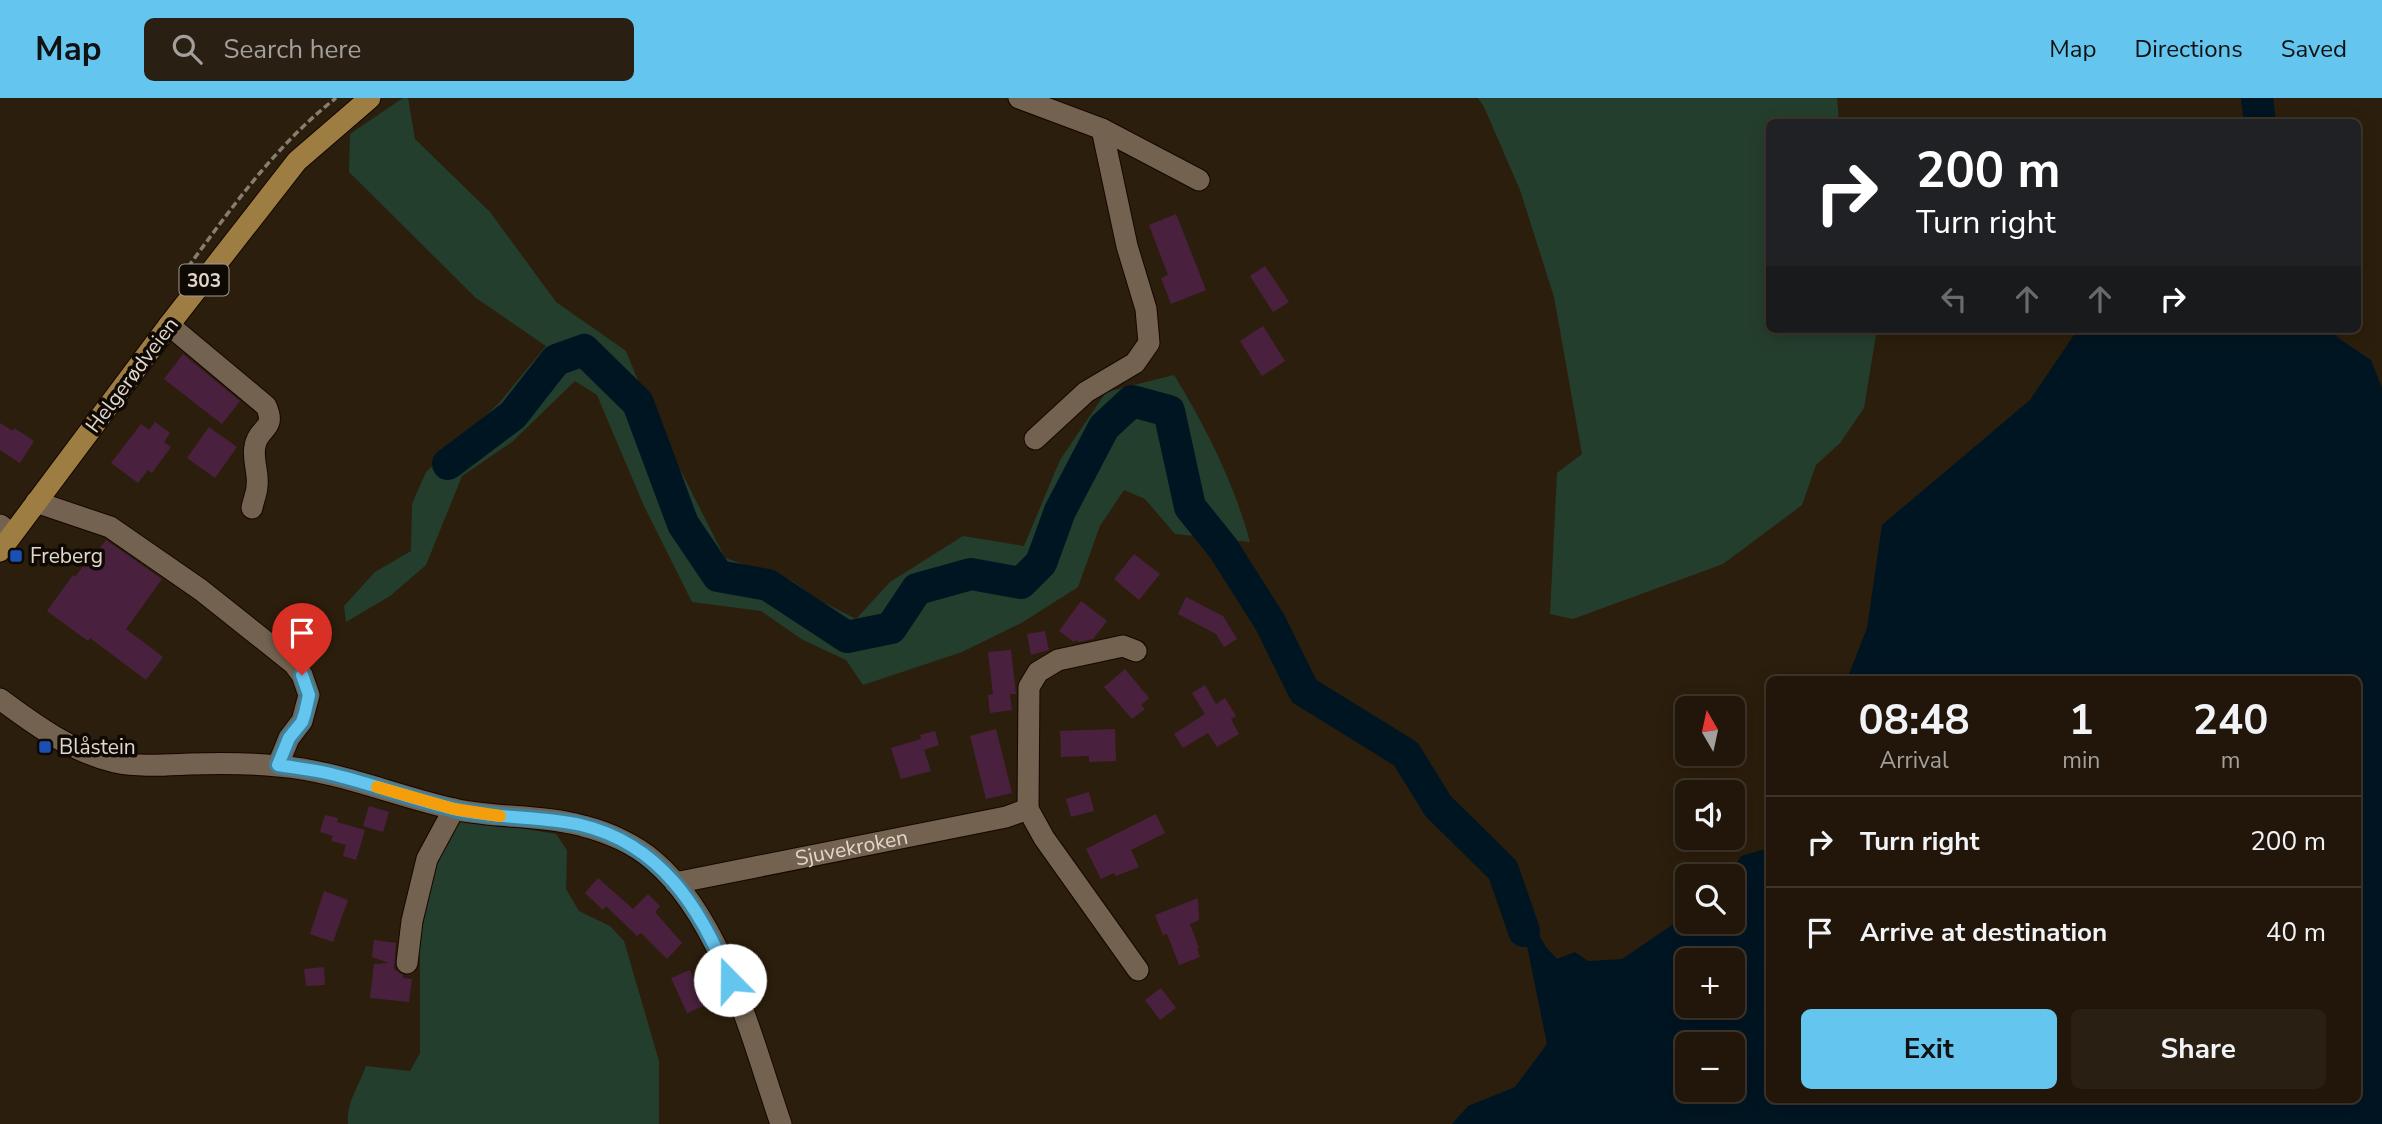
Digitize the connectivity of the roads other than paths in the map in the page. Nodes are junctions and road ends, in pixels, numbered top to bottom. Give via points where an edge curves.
1 (370, 98) edge
2 (1020, 98) edge
3 (1102, 129) junction
4 (1199, 180) dead end
5 (169, 326) junction
6 (1035, 439) dead end
7 (36, 502) junction
8 (251, 508) dead end
9 (4, 537) edge
10 (1136, 651) dead end
11 (0, 699) edge
12 (278, 765) junction
13 (454, 809) junction
14 (1028, 809) junction
15 (675, 883) junction
16 (407, 963) dead end
17 (1138, 970) dead end
18 (781, 1124) edge

1 - 5 main road, Helgerødveien / 303 via 297,161
2 - 3 street
3 - 4 street
3 - 6 street via 1124,236 1146,309 1149,343 1135,363 1086,392
5 - 7 main road, Helgerødveien / 303
5 - 8 street via 267,407 269,425 254,450 258,485
7 - 9 main road, Helgerødveien / 303
7 - 12 street via 110,527 201,590 294,664 309,695 302,722 289,738
10 - 14 street via 1123,646 1058,660 1038,672 1029,687
11 - 12 street via 79,750 115,762
12 - 13 street via 328,773
13 - 15 street via 562,822 609,835 653,860
13 - 16 street via 427,859
14 - 15 street, Sjuvekroken
14 - 17 street
15 - 18 street via 714,940

